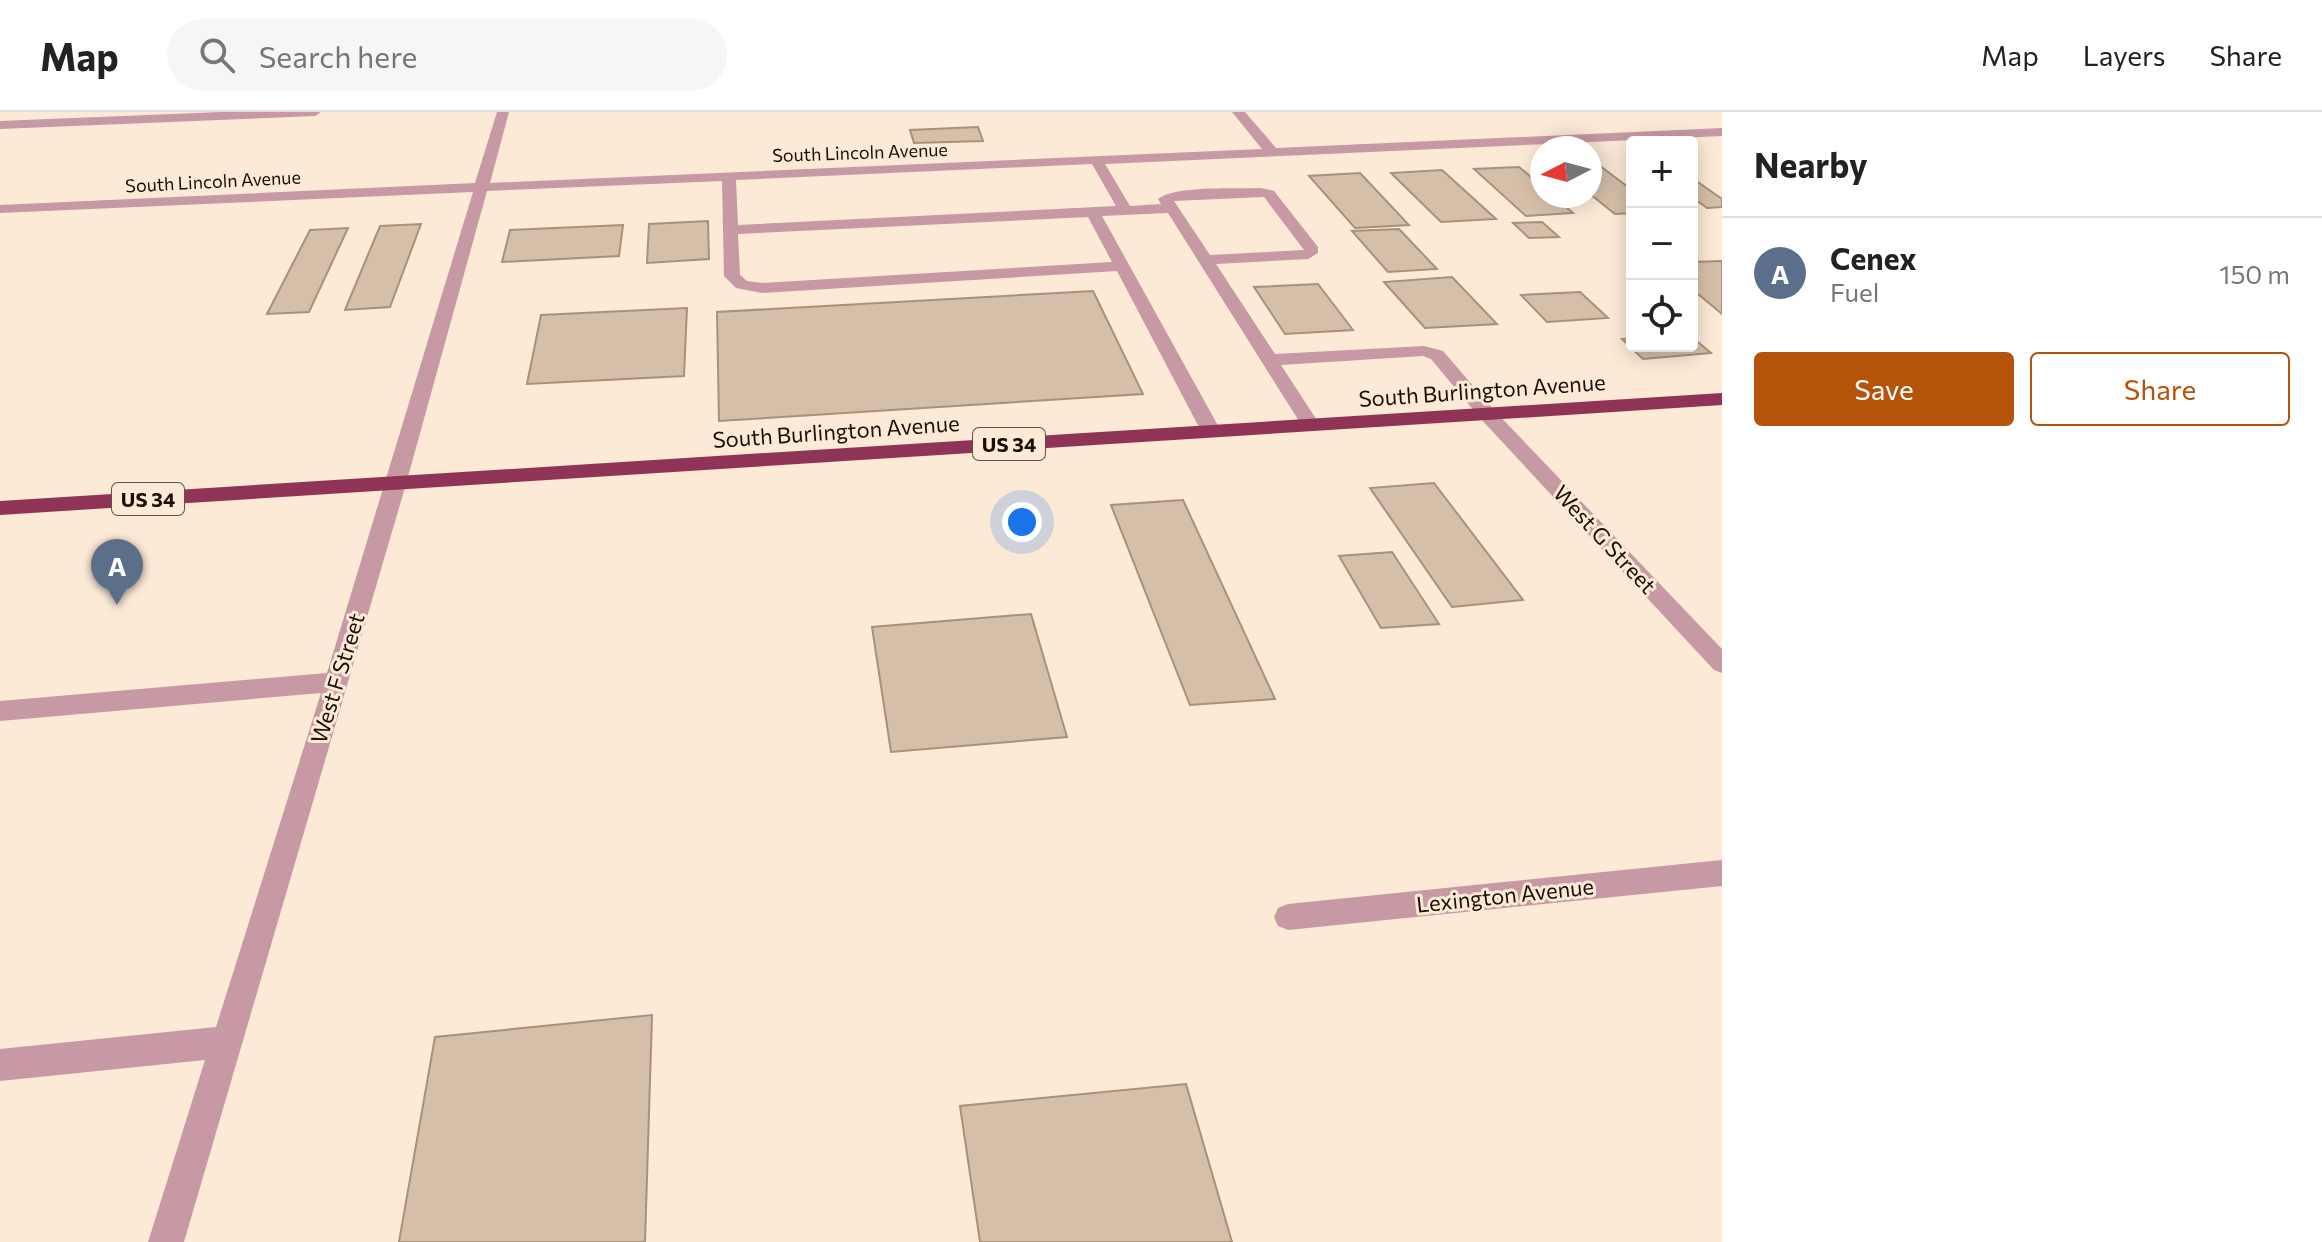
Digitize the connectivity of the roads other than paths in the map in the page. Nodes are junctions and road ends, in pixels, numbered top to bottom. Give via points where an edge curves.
1 (315, 112) edge
2 (503, 112) edge
3 (1238, 112) edge
4 (0, 125) edge
5 (1722, 132) edge
6 (1273, 153) junction
7 (1096, 160) junction
8 (729, 175) junction
9 (483, 186) junction
10 (1172, 208) junction
11 (0, 209) edge
12 (1125, 210) junction
13 (1093, 212) junction
14 (731, 230) junction
15 (1205, 260) junction
16 (1123, 266) junction
17 (1269, 360) junction
18 (1722, 399) edge
19 (1487, 414) junction
20 (1311, 425) junction
21 (1211, 431) junction
22 (396, 484) junction
23 (0, 508) edge
24 (1722, 664) edge
25 (335, 682) junction
26 (0, 711) edge
27 (1722, 873) edge
28 (1288, 917) dead end
29 (226, 1042) junction
30 (0, 1065) edge
31 (166, 1242) edge

1 - 4 street
2 - 9 street, West F Street
3 - 6 street
5 - 6 street, South Lincoln Avenue
6 - 7 street, South Lincoln Avenue
7 - 8 street, South Lincoln Avenue
7 - 12 street
8 - 9 street, South Lincoln Avenue
8 - 14 street
9 - 11 street, South Lincoln Avenue
9 - 22 street, West F Street
10 - 12 street
10 - 15 street
10 - 15 street via 1165,199 1174,196 1269,194 1313,250
12 - 13 street
13 - 14 street
13 - 16 street
14 - 16 street via 732,276 742,285 762,288
15 - 17 street
16 - 21 street
17 - 19 street, West G Street via 1424,351 1437,355
17 - 20 street
18 - 19 highway, South Burlington Avenue / US 34
19 - 20 highway, South Burlington Avenue / US 34
19 - 24 street, West G Street
20 - 21 highway, South Burlington Avenue / US 34
21 - 22 highway, South Burlington Avenue / US 34
22 - 23 highway, South Burlington Avenue / US 34
22 - 25 street, West F Street
25 - 26 street
25 - 29 street, West F Street
27 - 28 street, Lexington Avenue
29 - 30 street
29 - 31 street, West F Street

